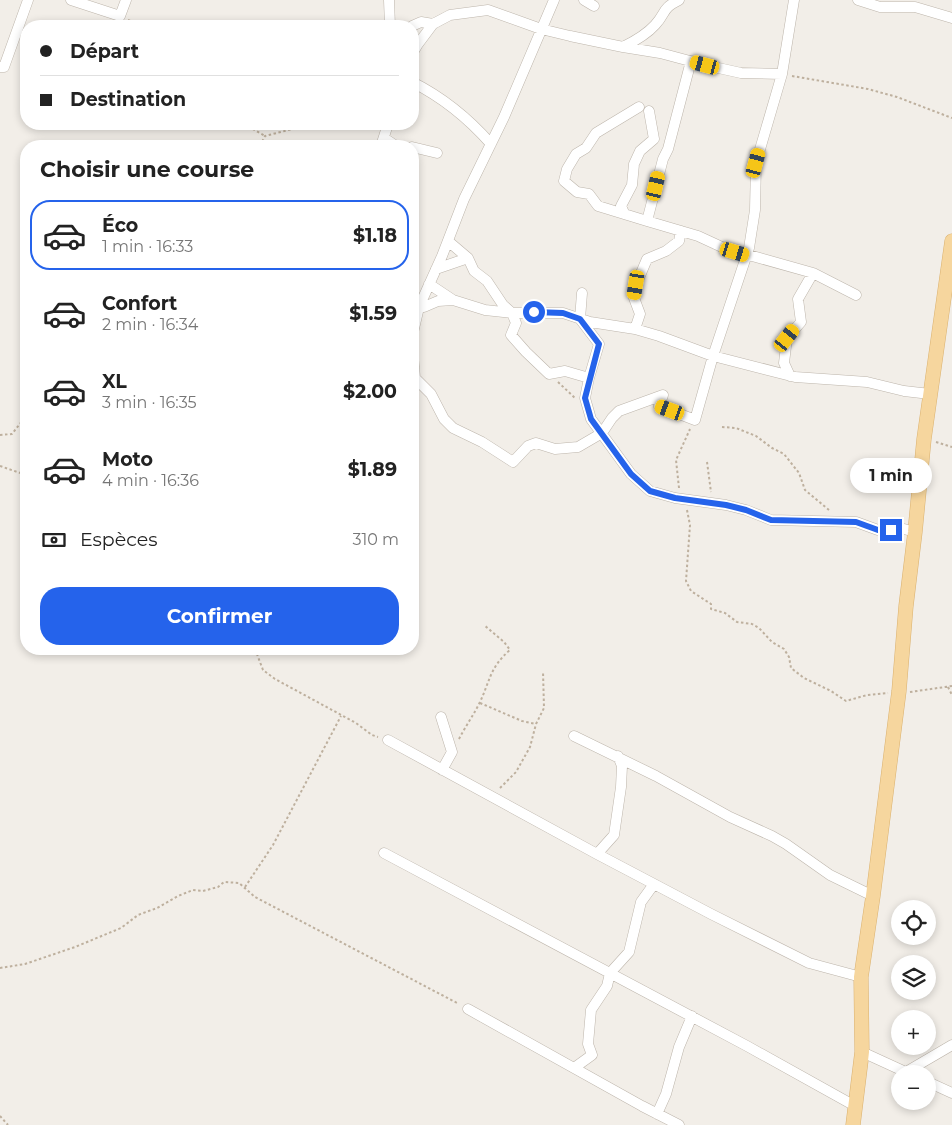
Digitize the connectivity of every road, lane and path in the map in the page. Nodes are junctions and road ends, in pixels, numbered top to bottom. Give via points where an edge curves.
1 (28, 0) edge
2 (71, 0) edge
3 (126, 0) edge
4 (389, 0) edge
5 (554, 0) edge
6 (584, 0) edge
7 (679, 0) edge
8 (794, 0) edge
9 (858, 0) edge
10 (594, 6) dead end
11 (120, 16) junction
12 (952, 18) edge
13 (21, 20) edge
14 (129, 20) edge
15 (390, 20) edge
16 (20, 22) edge
17 (419, 23) edge
18 (432, 24) junction
19 (541, 29) junction
20 (645, 35) junction
21 (419, 43) edge
22 (623, 47) junction
23 (660, 53) junction
24 (691, 62) junction
25 (0, 67) edge
26 (782, 74) junction
27 (419, 86) edge
28 (952, 118) edge
29 (254, 130) edge
30 (288, 130) edge
31 (265, 136) junction
32 (263, 140) edge
33 (491, 144) junction
34 (419, 149) edge
35 (437, 153) dead end
36 (624, 213) junction
37 (647, 220) junction
38 (681, 231) junction
39 (448, 241) junction
40 (952, 241) edge
41 (746, 255) junction
42 (468, 258) junction
43 (436, 270) junction
44 (813, 273) junction
45 (429, 284) junction
46 (582, 293) dead end
47 (856, 295) dead end
48 (419, 300) edge
49 (453, 300) junction
50 (419, 306) edge
51 (512, 313) junction
52 (580, 319) junction
53 (635, 329) junction
54 (713, 356) junction
55 (550, 374) junction
56 (790, 376) junction
57 (589, 378) junction
58 (419, 382) edge
59 (930, 394) junction
60 (575, 399) dead end
61 (695, 420) junction
62 (20, 424) edge
63 (722, 427) dead end
64 (602, 433) junction
65 (0, 435) edge
66 (924, 439) junction
67 (952, 447) edge
68 (707, 462) dead end
69 (0, 466) edge
70 (20, 473) edge
71 (685, 499) junction
72 (715, 504) junction
73 (844, 522) junction
74 (915, 532) junction
75 (484, 625) dead end
76 (257, 655) edge
77 (543, 671) dead end
78 (948, 686) junction
79 (952, 686) edge
80 (899, 691) junction
81 (952, 695) edge
82 (480, 703) junction
83 (341, 716) junction
84 (441, 717) dead end
85 (536, 724) junction
86 (574, 736) dead end
87 (388, 740) joint
88 (452, 752) junction
89 (618, 756) junction
90 (442, 770) junction
91 (485, 794) junction
92 (384, 853) dead end
93 (596, 854) junction
94 (654, 884) junction
95 (245, 888) junction
96 (873, 896) junction
97 (0, 968) edge
98 (610, 973) junction
99 (861, 977) junction
100 (468, 1009) joint
101 (692, 1016) junction
102 (952, 1045) edge
103 (862, 1052) junction
104 (891, 1065) edge
105 (921, 1065) edge
106 (574, 1068) junction
107 (936, 1086) edge
108 (952, 1093) edge
109 (855, 1106) junction
110 (657, 1114) junction
111 (0, 1116) edge
112 (8, 1125) edge
113 (679, 1125) edge
114 (853, 1125) edge

1 - 13 street
2 - 11 street
3 - 11 street
4 - 15 street
5 - 19 street
6 - 10 street
7 - 20 street via 666,6 657,23
8 - 26 street
9 - 12 street via 880,7 915,7
11 - 14 path
16 - 25 street via 4,67
17 - 18 street
18 - 19 street via 450,15 488,10
18 - 21 street
19 - 22 street
19 - 33 street
20 - 22 street
20 - 23 street via 649,44
22 - 23 street
23 - 24 street
24 - 26 street via 741,73
24 - 37 street
26 - 28 path via 897,97
26 - 41 street via 756,163 755,210
27 - 33 street via 476,127
29 - 31 path
30 - 31 path
31 - 32 path
33 - 39 street
34 - 35 street
36 - 36 street via 621,206 632,185 634,164 640,151 654,139 644,109 596,133 586,148 576,154 564,182 577,192 589,194 598,206
36 - 37 street
37 - 38 street
38 - 41 street
38 - 53 street via 679,241 647,259 636,285 634,298 640,314
39 - 42 street
39 - 43 street
40 - 59 main road
41 - 44 street
41 - 54 street
42 - 43 street
42 - 51 street via 474,270
43 - 45 street
44 - 47 street
44 - 56 street via 798,299 801,322 787,338 784,363
45 - 48 street
45 - 49 street
46 - 52 street
49 - 50 street
49 - 51 street via 485,310
51 - 52 street via 563,313
51 - 55 street via 516,323 511,336
52 - 53 street
52 - 57 street via 599,344
53 - 54 street
54 - 56 street
54 - 61 street
55 - 57 street via 565,371
55 - 60 path
56 - 59 street via 867,382
57 - 64 street via 585,398 591,419
58 - 64 street via 431,394 444,419 453,428 513,462 528,446 536,443 555,449 578,446
59 - 66 main road
61 - 64 street via 659,406 663,395 620,412
61 - 71 path via 676,460
62 - 65 path via 12,434
63 - 73 path via 736,428 756,436 784,454 799,473 805,490
64 - 71 street via 631,474 650,491
66 - 67 path
66 - 74 main road
68 - 72 path
69 - 70 path
71 - 72 street
71 - 80 path via 690,525 686,582 691,591 711,604 711,609 759,628 784,649 791,668 846,702 867,695
72 - 73 street via 746,510 771,520
73 - 74 street via 856,522 878,530
74 - 80 main road
75 - 82 path via 510,650 489,676
76 - 83 path via 263,670 275,679
77 - 85 path via 544,708
78 - 79 path
78 - 80 path via 912,693
78 - 81 path
80 - 96 main road
82 - 85 path
82 - 88 path
83 - 87 path via 372,735
83 - 95 path via 273,845
84 - 88 street
85 - 91 path via 530,746 516,772 501,788
86 - 89 street
87 - 90 street
88 - 90 street
89 - 93 street via 622,766 614,835
89 - 96 street via 779,840 830,875
90 - 91 street
91 - 93 street
92 - 98 street
93 - 94 street
94 - 98 street via 641,902 629,952
94 - 99 street via 809,963
95 - 97 path via 239,883 224,882 203,891 192,890 93,939 25,964
95 - 100 path via 255,897
96 - 99 main road
98 - 101 street
98 - 106 street via 607,986 591,1010 588,1044 592,1055
99 - 103 main road
100 - 106 street
101 - 109 street
101 - 110 street
102 - 105 street
103 - 104 street
103 - 109 main road
106 - 110 street
107 - 108 street
109 - 114 main road
110 - 113 street
111 - 112 path

